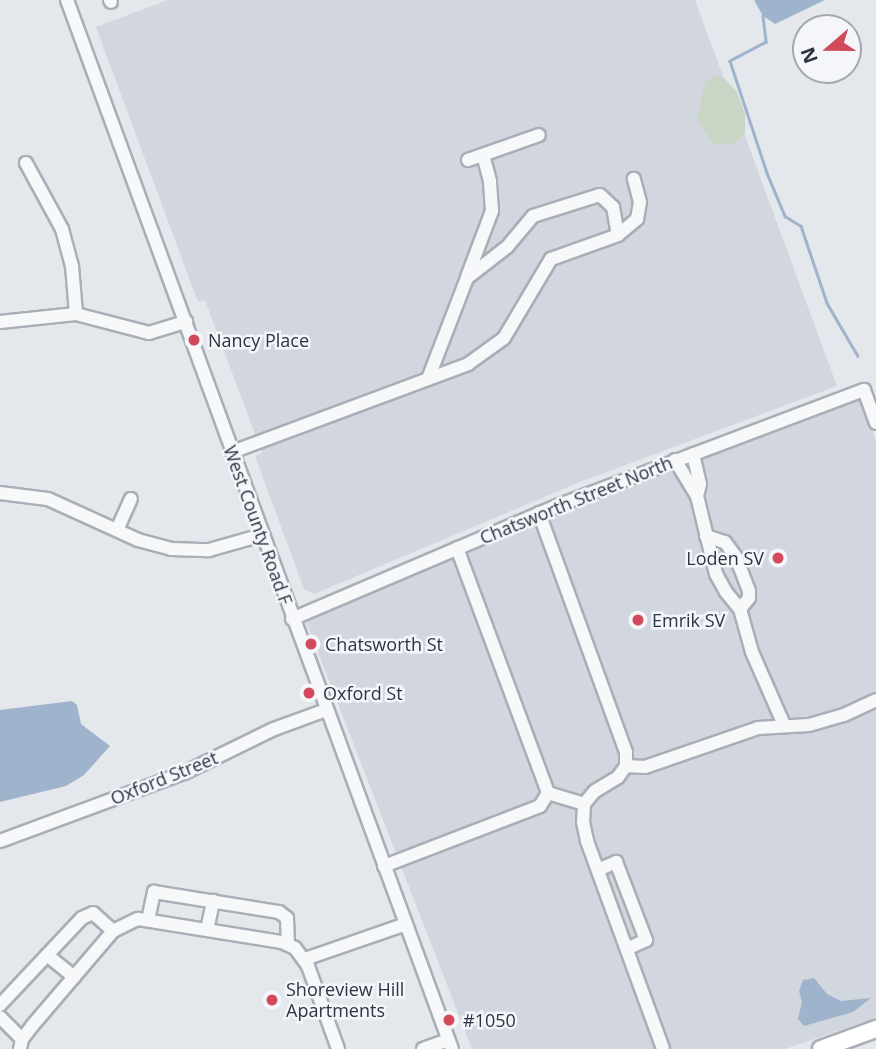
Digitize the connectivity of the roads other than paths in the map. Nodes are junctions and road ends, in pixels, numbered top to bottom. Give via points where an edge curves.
1 (67, 0) edge
2 (539, 135) dead end
3 (483, 155) junction
4 (468, 160) dead end
5 (26, 163) dead end
6 (635, 179) dead end
7 (618, 235) junction
8 (467, 278) junction
9 (76, 314) junction
10 (0, 322) edge
11 (186, 322) junction
12 (428, 379) junction
13 (876, 422) edge
14 (232, 452) junction
15 (693, 454) junction
16 (675, 460) junction
17 (0, 493) edge
18 (697, 496) junction
19 (131, 499) dead end
20 (539, 513) junction
21 (117, 530) junction
22 (262, 535) junction
23 (706, 536) junction
24 (457, 548) junction
25 (740, 609) junction
26 (292, 619) junction
27 (876, 700) edge
28 (326, 710) junction
29 (784, 724) junction
30 (626, 766) junction
31 (548, 793) junction
32 (584, 804) junction
33 (0, 841) edge
34 (384, 866) junction
35 (598, 870) junction
36 (213, 901) junction
37 (148, 920) junction
38 (406, 924) junction
39 (207, 930) junction
40 (113, 931) junction
41 (288, 944) junction
42 (626, 949) junction
43 (47, 955) junction
44 (305, 959) junction
45 (74, 977) junction
46 (0, 1005) edge
47 (0, 1017) edge
48 (876, 1029) edge
49 (21, 1044) edge
50 (450, 1044) edge
51 (338, 1049) edge
52 (423, 1049) edge
53 (663, 1049) edge
54 (821, 1049) edge

1 - 11 street, West County Road F
2 - 3 street
3 - 4 street
3 - 8 street via 492,212
5 - 9 street via 62,229 72,266
6 - 7 street via 640,202 637,219
7 - 8 street via 613,207 600,195 533,216 507,247
7 - 12 street via 551,259 505,338 468,363
8 - 12 street
9 - 10 street
9 - 11 street via 149,333
11 - 14 street, West County Road F
12 - 14 street
13 - 15 street, Chatsworth Street North via 864,390
14 - 22 street, West County Road F
15 - 16 street, Chatsworth Street North
15 - 18 street via 700,484
16 - 18 street
16 - 20 street, Chatsworth Street North
17 - 21 street via 48,499
18 - 23 street
19 - 21 street
20 - 24 street, Chatsworth Street North
20 - 30 street via 626,752
21 - 22 street via 155,545 191,551 226,547
22 - 26 street, West County Road F
23 - 25 street via 716,574
23 - 25 street via 725,542 736,557 749,591
24 - 26 street, Chatsworth Street North
24 - 31 street
25 - 29 street via 752,652
26 - 28 street, West County Road F
27 - 29 street via 809,725
28 - 33 street, Oxford Street via 274,729 184,773
28 - 34 street, West County Road F
29 - 30 street via 758,728 645,767
30 - 32 street
31 - 32 street
31 - 34 street via 540,806
32 - 35 street via 583,822
34 - 38 street, West County Road F
35 - 42 street
35 - 42 street via 616,862 646,940
36 - 37 street via 155,892
36 - 39 street
36 - 41 street via 279,912 287,918
37 - 39 street
37 - 40 street via 138,919
38 - 44 street
38 - 50 street, West County Road F
39 - 41 street
40 - 43 street via 89,914
40 - 45 street
41 - 44 street
42 - 53 street
43 - 45 street
43 - 46 street
44 - 51 street
45 - 49 street
47 - 49 street
48 - 54 main road
50 - 52 street

